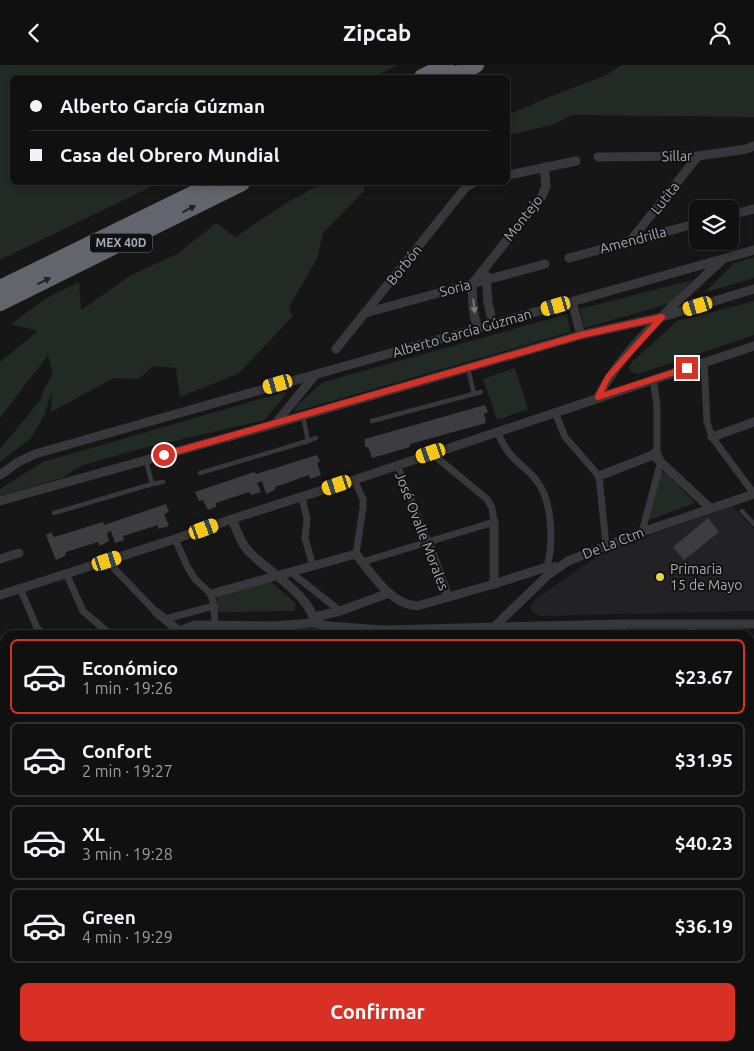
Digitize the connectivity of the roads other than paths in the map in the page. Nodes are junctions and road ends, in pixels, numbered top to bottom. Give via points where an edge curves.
1 (447, 65) edge
2 (476, 65) edge
3 (426, 75) edge
4 (455, 75) edge
5 (754, 146) edge
6 (698, 156) junction
7 (598, 157) dead end
8 (576, 161) dead end
9 (544, 167) junction
10 (510, 175) edge
11 (211, 185) edge
12 (238, 185) edge
13 (470, 185) edge
14 (754, 209) edge
15 (739, 213) edge
16 (689, 225) edge
17 (631, 240) junction
18 (754, 242) edge
19 (754, 250) edge
20 (744, 253) junction
21 (570, 258) dead end
22 (725, 258) junction
23 (544, 263) dead end
24 (486, 265) junction
25 (486, 280) junction
26 (472, 284) junction
27 (0, 288) edge
28 (754, 289) edge
29 (572, 302) junction
30 (0, 303) edge
31 (365, 313) junction
32 (662, 317) junction
33 (493, 324) junction
34 (477, 329) junction
35 (581, 335) junction
36 (754, 346) edge
37 (336, 349) dead end
38 (704, 362) junction
39 (468, 368) junction
40 (315, 375) junction
41 (653, 379) junction
42 (481, 392) dead end
43 (474, 394) junction
44 (598, 397) junction
45 (555, 412) junction
46 (303, 416) junction
47 (372, 421) dead end
48 (754, 422) edge
49 (275, 424) junction
50 (497, 432) junction
51 (712, 437) junction
52 (316, 439) dead end
53 (308, 441) junction
54 (431, 453) junction
55 (655, 454) junction
56 (146, 460) junction
57 (661, 461) junction
58 (397, 465) junction
59 (200, 473) dead end
60 (0, 475) edge
61 (599, 476) junction
62 (354, 480) junction
63 (163, 482) dead end
64 (152, 484) junction
65 (754, 494) edge
66 (302, 497) junction
67 (0, 501) edge
68 (710, 508) junction
69 (742, 511) dead end
70 (54, 513) dead end
71 (232, 519) junction
72 (494, 522) junction
73 (754, 524) edge
74 (642, 532) junction
75 (175, 539) junction
76 (428, 542) junction
77 (606, 545) junction
78 (19, 553) dead end
79 (356, 554) junction
80 (0, 559) edge
81 (107, 561) junction
82 (362, 562) junction
83 (313, 567) junction
84 (547, 567) junction
85 (557, 567) junction
86 (66, 573) junction
87 (292, 573) junction
88 (278, 575) junction
89 (542, 581) junction
90 (494, 585) junction
91 (20, 588) junction
92 (211, 593) junction
93 (389, 593) junction
94 (0, 595) edge
95 (448, 597) junction
96 (214, 605) junction
97 (340, 611) junction
98 (156, 612) joint
99 (165, 619) junction
100 (314, 620) junction
101 (754, 623) edge
102 (623, 624) junction
103 (693, 624) junction
104 (218, 625) junction
105 (493, 628) junction
106 (39, 630) edge
107 (104, 630) edge
108 (174, 630) edge
109 (184, 630) edge
110 (220, 630) edge
111 (263, 630) edge
112 (276, 630) edge
113 (330, 630) edge
114 (466, 630) edge
115 (515, 630) edge
116 (577, 630) edge
117 (623, 630) edge
118 (691, 630) edge
119 (695, 630) edge

1 - 3 highway
2 - 4 highway
5 - 6 street, Sillar
6 - 7 street, Sillar
6 - 17 street, Lutita
8 - 9 street
9 - 10 street
9 - 24 street, Montejo via 546,186 542,196
11 - 27 highway, MEX 40D
30 -> 12 highway, MEX 40D
13 - 31 street, Borbón
14 - 15 street
16 - 17 street, Amendrilla
17 - 21 street, Amendrilla
18 - 20 street
19 - 20 street, Alberto García Gúzman
20 - 22 street, Alberto García Gúzman
22 - 29 street, Alberto García Gúzman
22 - 32 street
23 - 25 street, Soria
24 - 25 street
24 - 26 street, Montejo
25 - 26 street, Soria
25 - 33 street
26 - 31 street, Soria
26 -> 34 street
28 - 32 street
29 - 33 street, Alberto García Gúzman
29 - 35 street
31 - 37 street, Borbón
32 - 35 street
32 - 44 street via 608,377
33 - 34 street, Alberto García Gúzman
34 - 40 street, Alberto García Gúzman
35 - 39 street
36 - 38 street
38 - 41 street
38 - 51 street via 707,422
39 - 43 lane
39 - 46 street
40 - 49 street
40 - 60 street, Alberto García Gúzman via 35,454
41 - 44 street
41 - 55 street via 657,405
42 - 43 lane
43 - 47 lane
44 - 45 street
45 - 50 street
45 - 61 street via 564,437
46 - 49 street
46 - 53 lane
48 - 51 street
49 - 56 street
50 - 54 street
50 - 84 street via 510,455 538,481 545,495 551,523
51 - 65 street
52 - 53 lane
53 - 59 lane
54 - 58 street
54 - 72 street via 487,499
55 - 57 street
55 - 61 street
56 - 64 lane
56 - 67 street
57 - 68 street
57 - 74 street
58 - 62 street
58 - 76 street, José Ovalle Morales
61 - 77 street
62 - 66 street
62 - 79 street via 363,508
63 - 64 lane
64 - 70 lane
65 - 68 street, De La Ctm
66 - 71 street
66 - 83 street
68 - 74 street, De La Ctm
69 - 73 lane
71 - 75 street
71 - 88 street via 246,549
72 - 76 street
72 - 90 street
74 - 77 street, De La Ctm
75 - 81 street
75 - 92 street via 195,579
76 - 82 street
76 - 95 street, José Ovalle Morales
77 - 85 street, De La Ctm
78 - 80 street
79 - 82 street
79 - 83 street
81 - 86 street
81 - 98 street
82 - 93 street
83 - 87 street
84 - 85 street
84 - 89 street
84 - 90 street
85 - 89 street, De La Ctm
86 - 91 street
86 - 107 street via 83,611
87 - 88 street
87 - 97 street
88 - 92 street
88 - 100 street via 308,606
89 - 105 street, De La Ctm
90 - 95 street
91 - 94 street
91 - 106 street
92 - 96 street
93 - 95 street via 410,605
93 - 97 street
96 - 99 street
96 - 104 street
97 - 100 street
98 - 99 street
99 - 108 street
100 - 112 street
100 - 113 street
101 - 103 street
102 - 103 street
102 - 116 street
102 - 117 street
103 - 118 street
103 - 119 street
104 - 109 street via 195,625
104 - 110 street
104 - 111 street
105 - 114 street
105 - 115 street

